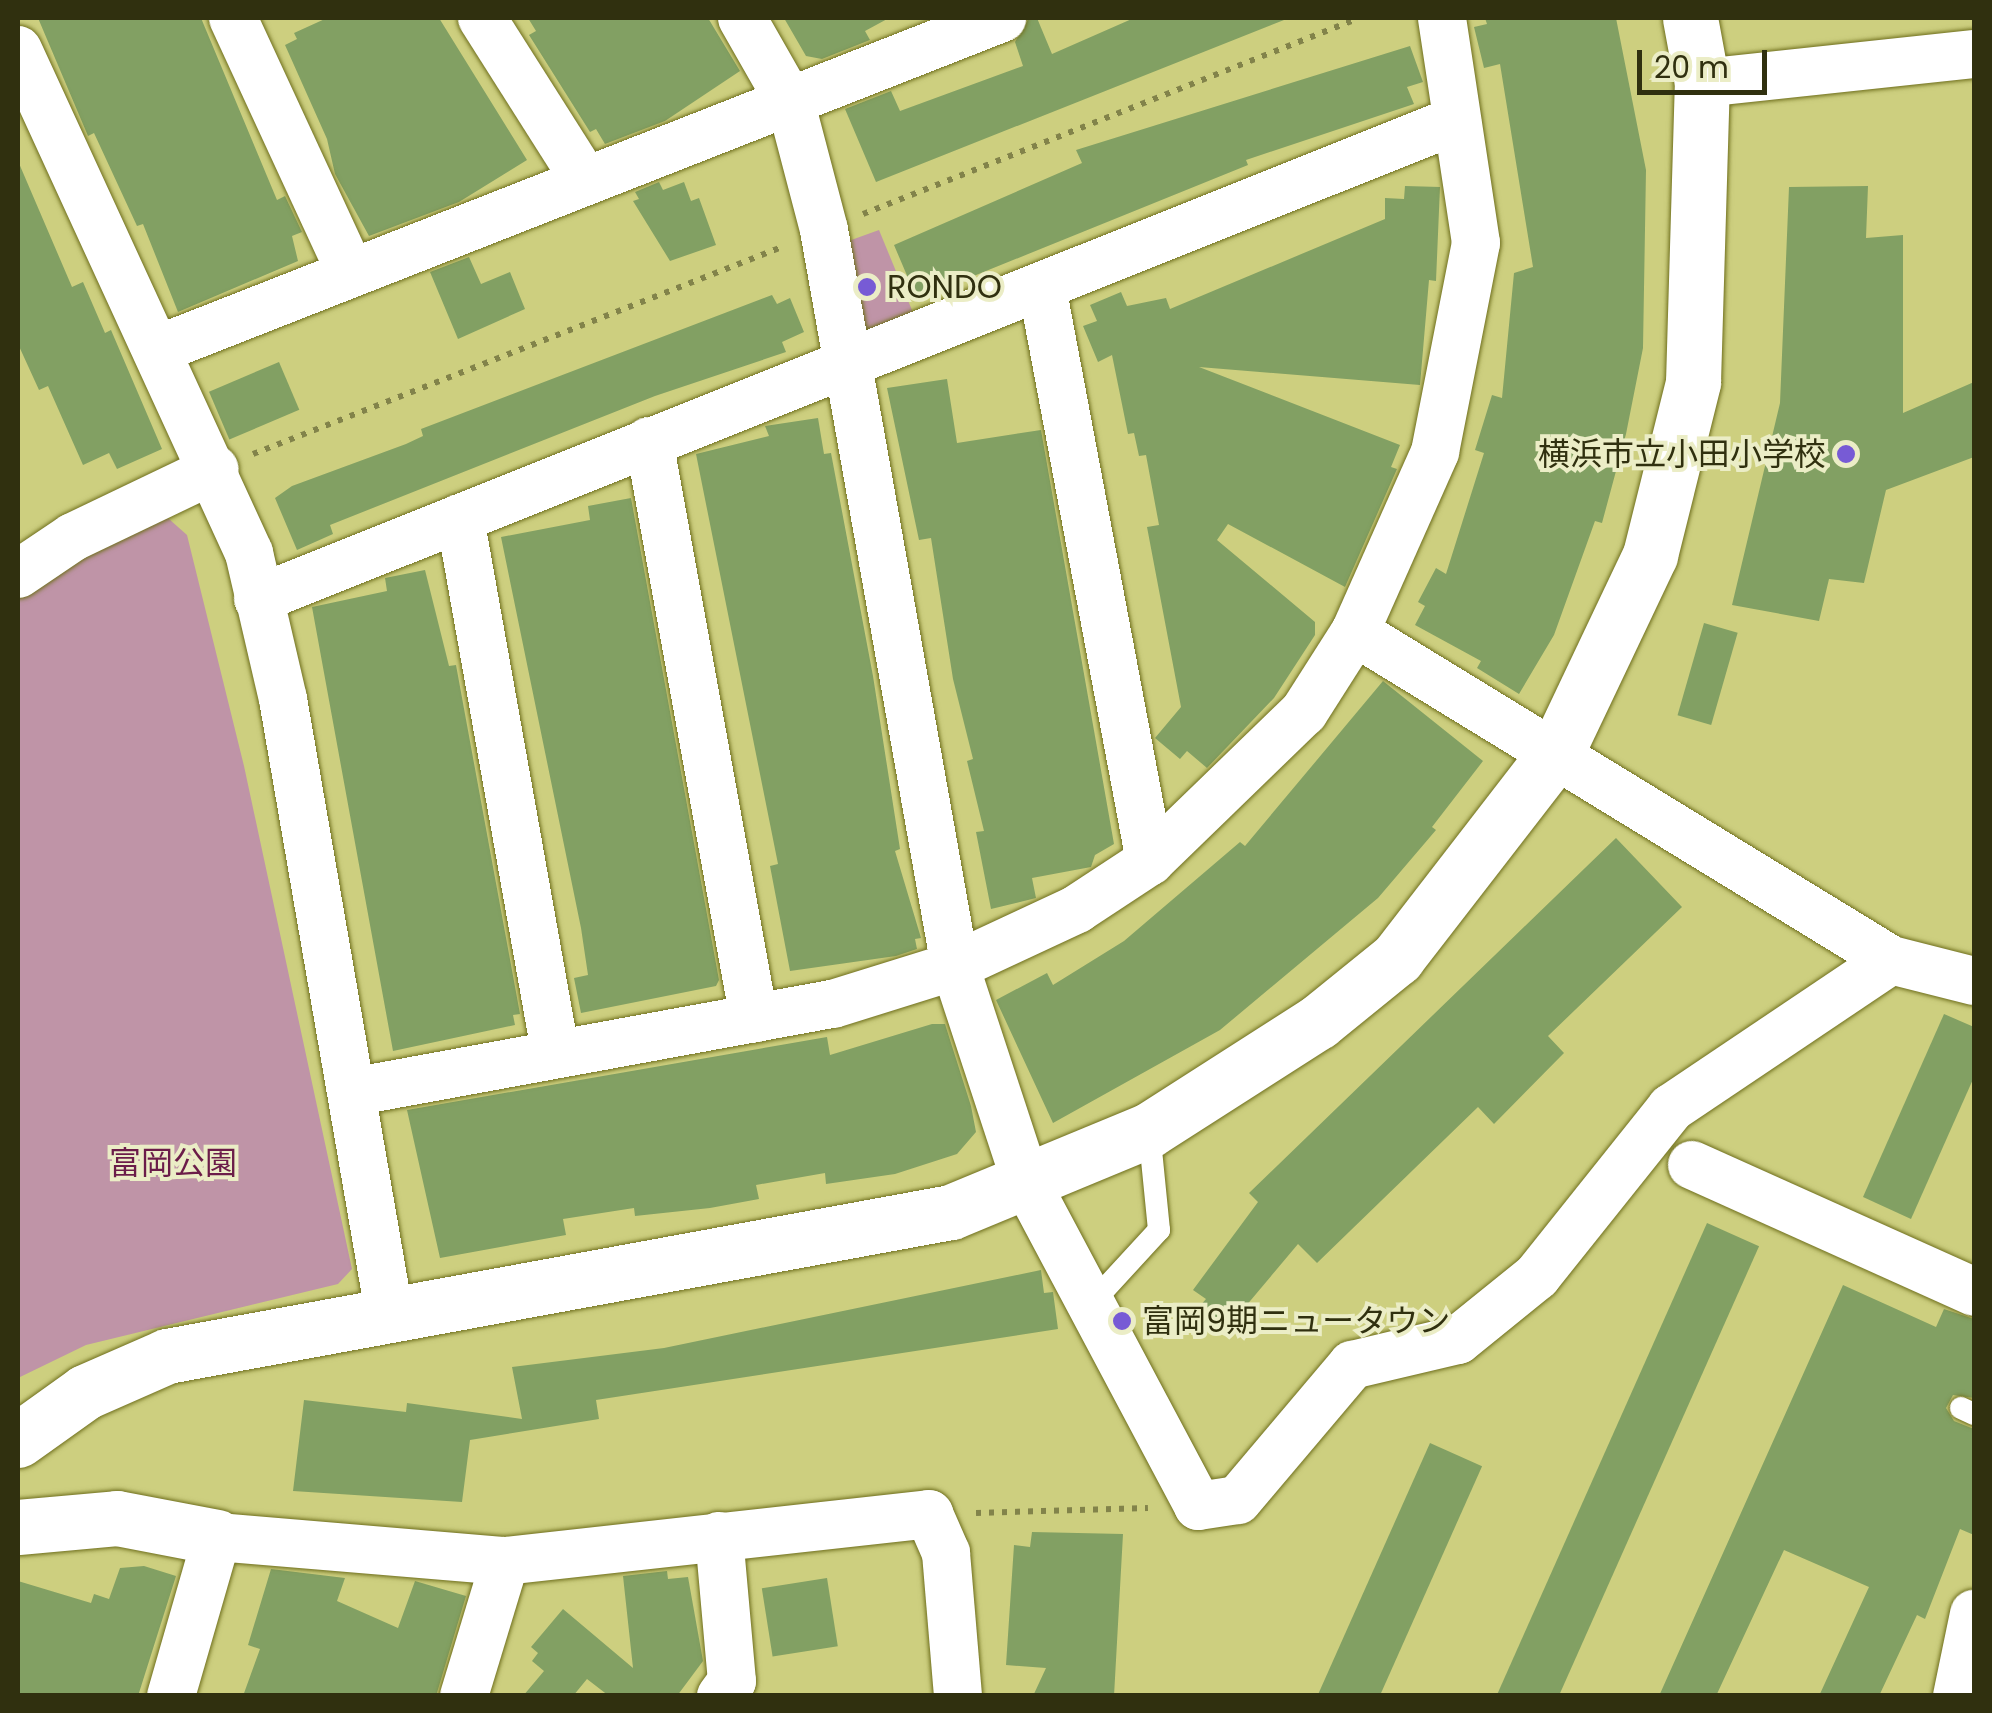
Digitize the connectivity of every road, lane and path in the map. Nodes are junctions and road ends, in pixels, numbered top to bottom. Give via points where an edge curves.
1 (233, 18) edge
2 (482, 18) edge
3 (742, 18) edge
4 (999, 18) edge
5 (1359, 18) edge
6 (1442, 18) edge
7 (1690, 18) edge
8 (18, 50) edge
9 (1974, 54) edge
10 (1702, 84) junction
11 (792, 104) junction
12 (1457, 120) junction
13 (584, 180) junction
14 (824, 230) junction
15 (352, 273) junction
16 (1042, 288) junction
17 (158, 349) junction
18 (850, 359) junction
19 (648, 441) junction
20 (215, 468) junction
21 (460, 518) junction
22 (18, 574) edge
23 (258, 599) junction
24 (1356, 632) junction
25 (1556, 751) junction
26 (1150, 861) junction
27 (1891, 960) junction
28 (955, 966) junction
29 (1974, 981) edge
30 (754, 1018) junction
31 (554, 1051) junction
32 (352, 1092) junction
33 (1149, 1130) junction
34 (1692, 1165) dead end
35 (1026, 1182) junction
36 (1974, 1292) edge
37 (1090, 1305) junction
38 (390, 1318) junction
39 (18, 1440) edge
40 (1198, 1506) junction
41 (930, 1514) junction
42 (18, 1527) edge
43 (217, 1536) junction
44 (719, 1536) junction
45 (505, 1561) junction
46 (1974, 1614) edge
47 (170, 1696) edge
48 (464, 1696) edge
49 (721, 1696) edge
50 (958, 1696) edge
51 (1958, 1696) edge

1 - 15 street
2 - 13 street
3 - 11 street
4 - 11 street
5 - 14 path
6 - 12 street
7 - 10 street
8 - 17 street
9 - 10 street
10 - 25 street via 1693,382 1650,554
11 - 13 street
11 - 14 street
12 - 16 street
12 - 24 street via 1476,243 1434,452
13 - 15 street
14 - 18 street
14 - 20 path
15 - 17 street
16 - 18 street
16 - 26 street
17 - 20 street
18 - 19 street
18 - 28 street
19 - 21 street
19 - 30 street
20 - 22 street via 72,537
20 - 23 street via 249,553
21 - 23 street
21 - 31 street
23 - 32 street via 283,700
24 - 25 street
24 - 26 street via 1304,712
25 - 27 street
25 - 33 street via 1397,958 1318,1022
26 - 28 street via 1077,909
27 - 29 street
27 - 40 street via 1671,1108 1537,1276 1458,1340 1352,1366 1238,1500
28 - 30 street via 833,1004
28 - 35 street
30 - 31 street
31 - 32 street
32 - 38 street
33 - 35 street
33 - 37 lane via 1159,1230
34 - 36 street
35 - 37 street
35 - 38 street via 952,1212
37 - 40 street
38 - 39 street via 167,1356 85,1392
40 - 41 path
41 - 44 street
41 - 50 street via 946,1554
42 - 43 street via 117,1518
43 - 45 street
43 - 47 street
44 - 45 street
44 - 49 street via 732,1681
45 - 48 street
46 - 51 street

